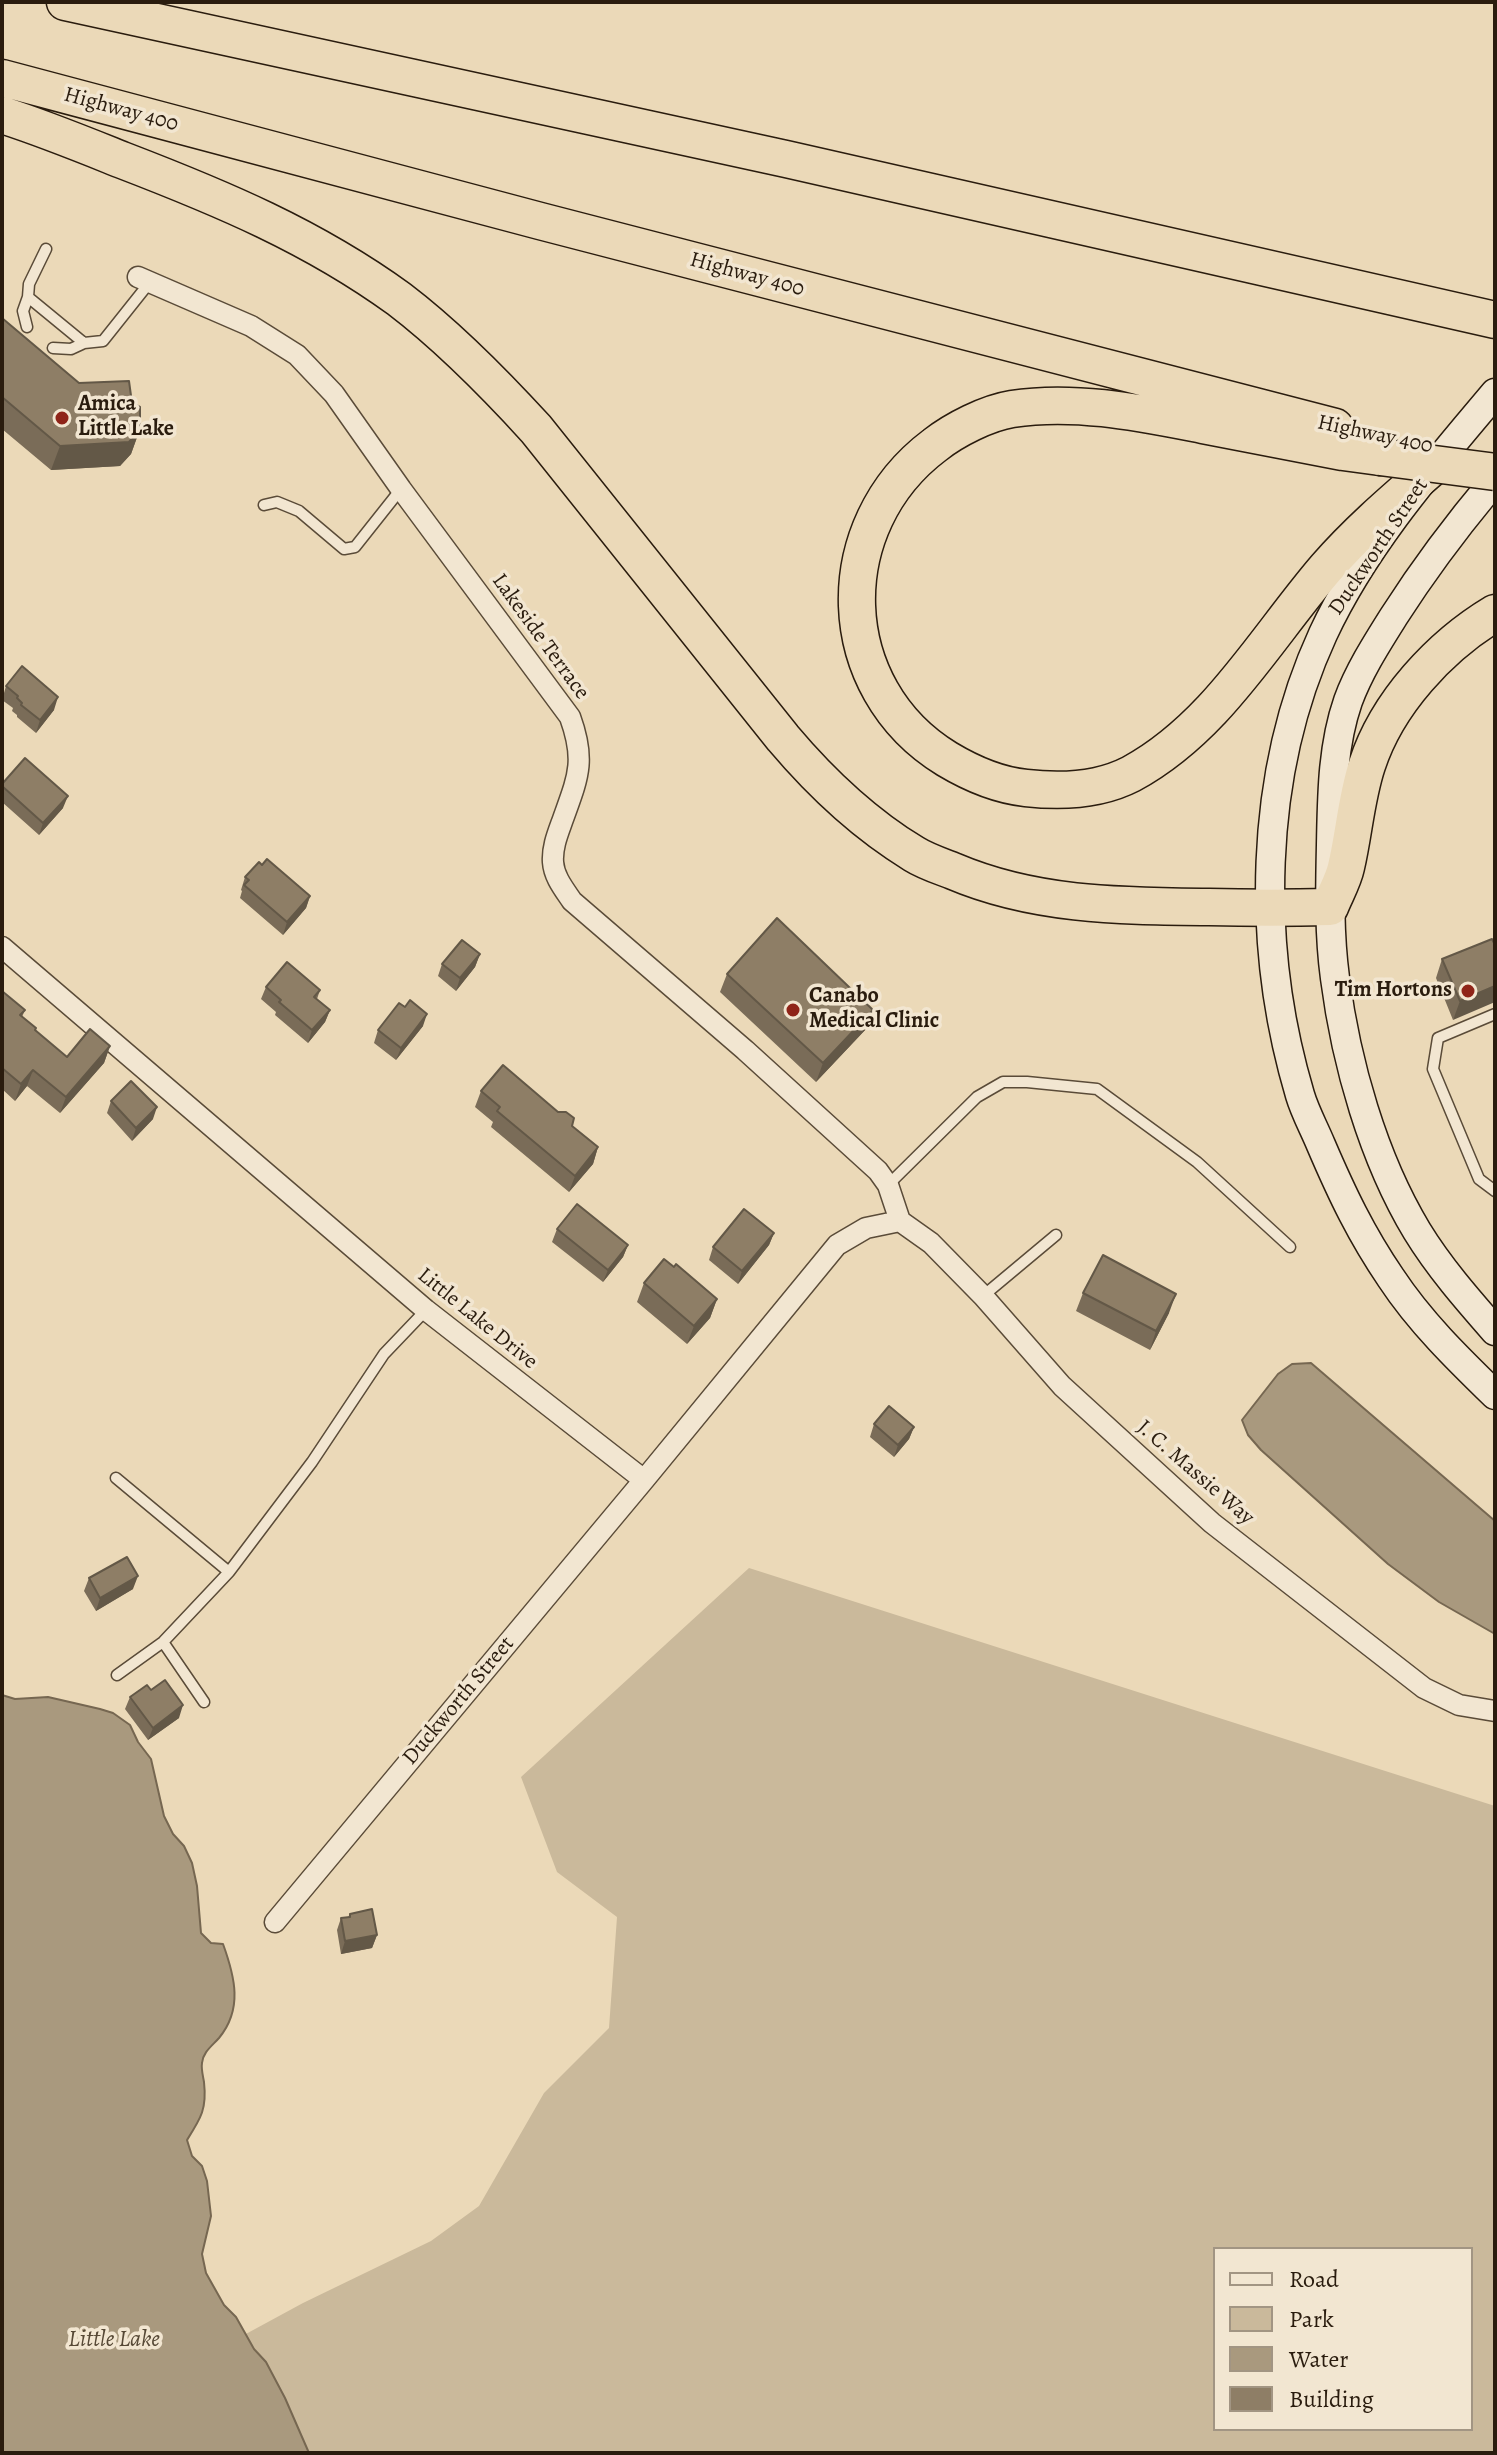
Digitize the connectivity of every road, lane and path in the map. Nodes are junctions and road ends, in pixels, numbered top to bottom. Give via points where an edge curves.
1 (65, 2) edge
2 (2, 78) edge
3 (2, 115) edge
4 (46, 249) dead end
5 (144, 280) joint
6 (28, 297) junction
7 (1489, 307) edge
8 (27, 327) dead end
9 (84, 343) junction
10 (53, 348) dead end
11 (1495, 393) edge
12 (1387, 447) junction
13 (1495, 462) edge
14 (1435, 465) junction
15 (1495, 472) edge
16 (1495, 480) edge
17 (401, 489) junction
18 (264, 505) dead end
19 (1495, 613) edge
20 (1330, 907) junction
21 (1271, 909) junction
22 (2, 947) edge
23 (1495, 1014) edge
24 (888, 1185) junction
25 (1495, 1191) edge
26 (900, 1221) junction
27 (1056, 1235) dead end
28 (1290, 1247) dead end
29 (983, 1296) junction
30 (426, 1310) junction
31 (1495, 1331) edge
32 (1495, 1395) edge
33 (116, 1478) dead end
34 (644, 1480) junction
35 (229, 1572) junction
36 (163, 1642) junction
37 (117, 1675) dead end
38 (204, 1702) dead end
39 (1495, 1711) edge
40 (275, 1922) dead end

1 - 7 highway
2 - 12 highway, Highway 400 via 1325,425
3 - 21 highway via 271,221 399,300 469,360 536,429 810,770 840,800 916,855 1046,899
4 - 6 lane
5 - 9 lane via 103,341
5 - 17 street, Lakeside Terrace via 251,326 297,355 334,394
6 - 8 lane via 23,311
6 - 9 lane
9 - 10 lane
11 - 14 main road, Duckworth Street
12 - 13 highway, Highway 400
12 - 14 highway via 1343,452 1110,408 1008,410 956,430 898,481 867,539 857,577 856,613 874,679 914,734 973,774 997,783 1062,790 1130,775 1169,749 1216,704 1328,566
12 - 15 highway, bridge
14 - 21 main road, Duckworth Street via 1352,580 1311,663 1282,763 1272,839
16 - 20 main road via 1419,576 1348,702 1334,772
17 - 18 lane via 355,547 344,549 299,511 277,502
17 - 24 street, Lakeside Terrace via 570,717 579,742 579,764 553,862 572,901 745,1050
19 - 20 highway via 1437,658 1390,717 1366,767 1345,870
20 - 21 highway
20 - 31 main road via 1343,1027 1367,1121 1422,1238
21 - 32 main road, Duckworth Street via 1278,1005 1298,1087 1347,1207 1423,1322
22 - 30 street, Little Lake Drive
23 - 25 lane via 1438,1038 1433,1069 1479,1179
24 - 26 street, Lakeside Terrace
24 - 28 lane via 977,1097 1003,1082 1097,1089 1197,1162
26 - 29 street, J. C. Massie Way via 931,1243
26 - 34 street via 866,1228 837,1245
27 - 29 lane
29 - 39 street, J. C. Massie Way via 1062,1386 1212,1523 1424,1688 1459,1705
30 - 34 street, Little Lake Drive
30 - 35 lane via 384,1354
33 - 35 lane
34 - 40 street, Duckworth Street
35 - 36 lane
36 - 37 lane
36 - 38 lane

